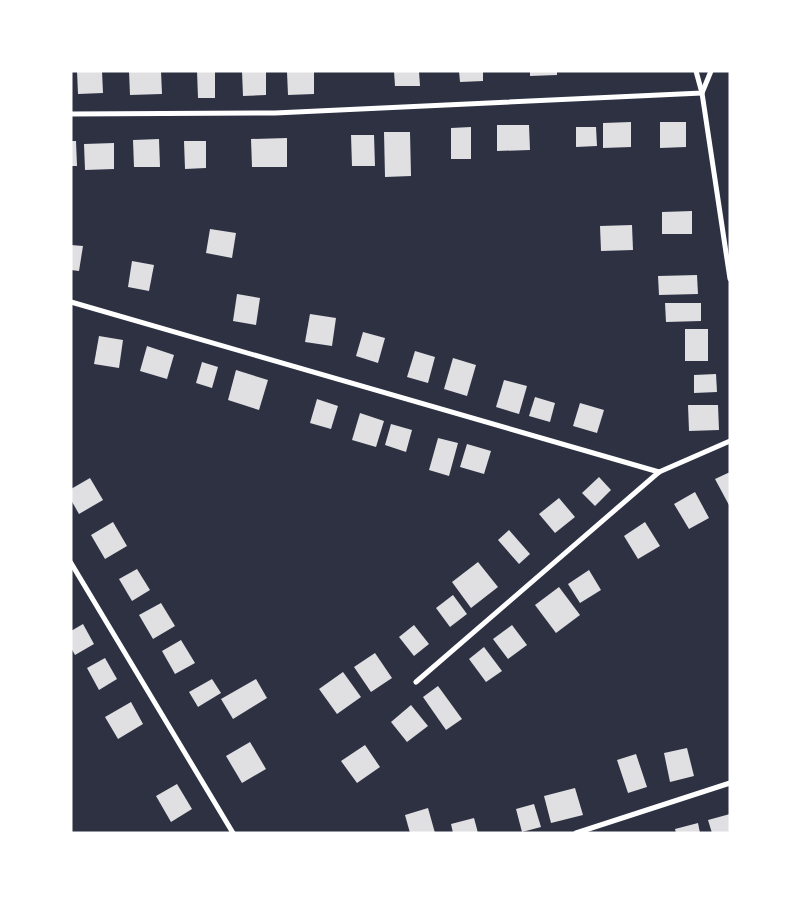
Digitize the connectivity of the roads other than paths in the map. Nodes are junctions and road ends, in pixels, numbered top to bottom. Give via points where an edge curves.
1 (696, 71) edge
2 (711, 71) edge
3 (702, 93) junction
4 (71, 114) edge
5 (730, 279) edge
6 (71, 302) edge
7 (730, 442) edge
8 (660, 472) junction
9 (71, 563) edge
10 (416, 682) dead end
11 (730, 783) edge
12 (233, 833) edge
13 (576, 833) edge

1 - 3 street
2 - 3 street
3 - 4 street via 275,113
3 - 5 street
6 - 8 street
7 - 8 street
8 - 10 street
9 - 12 street
11 - 13 street

